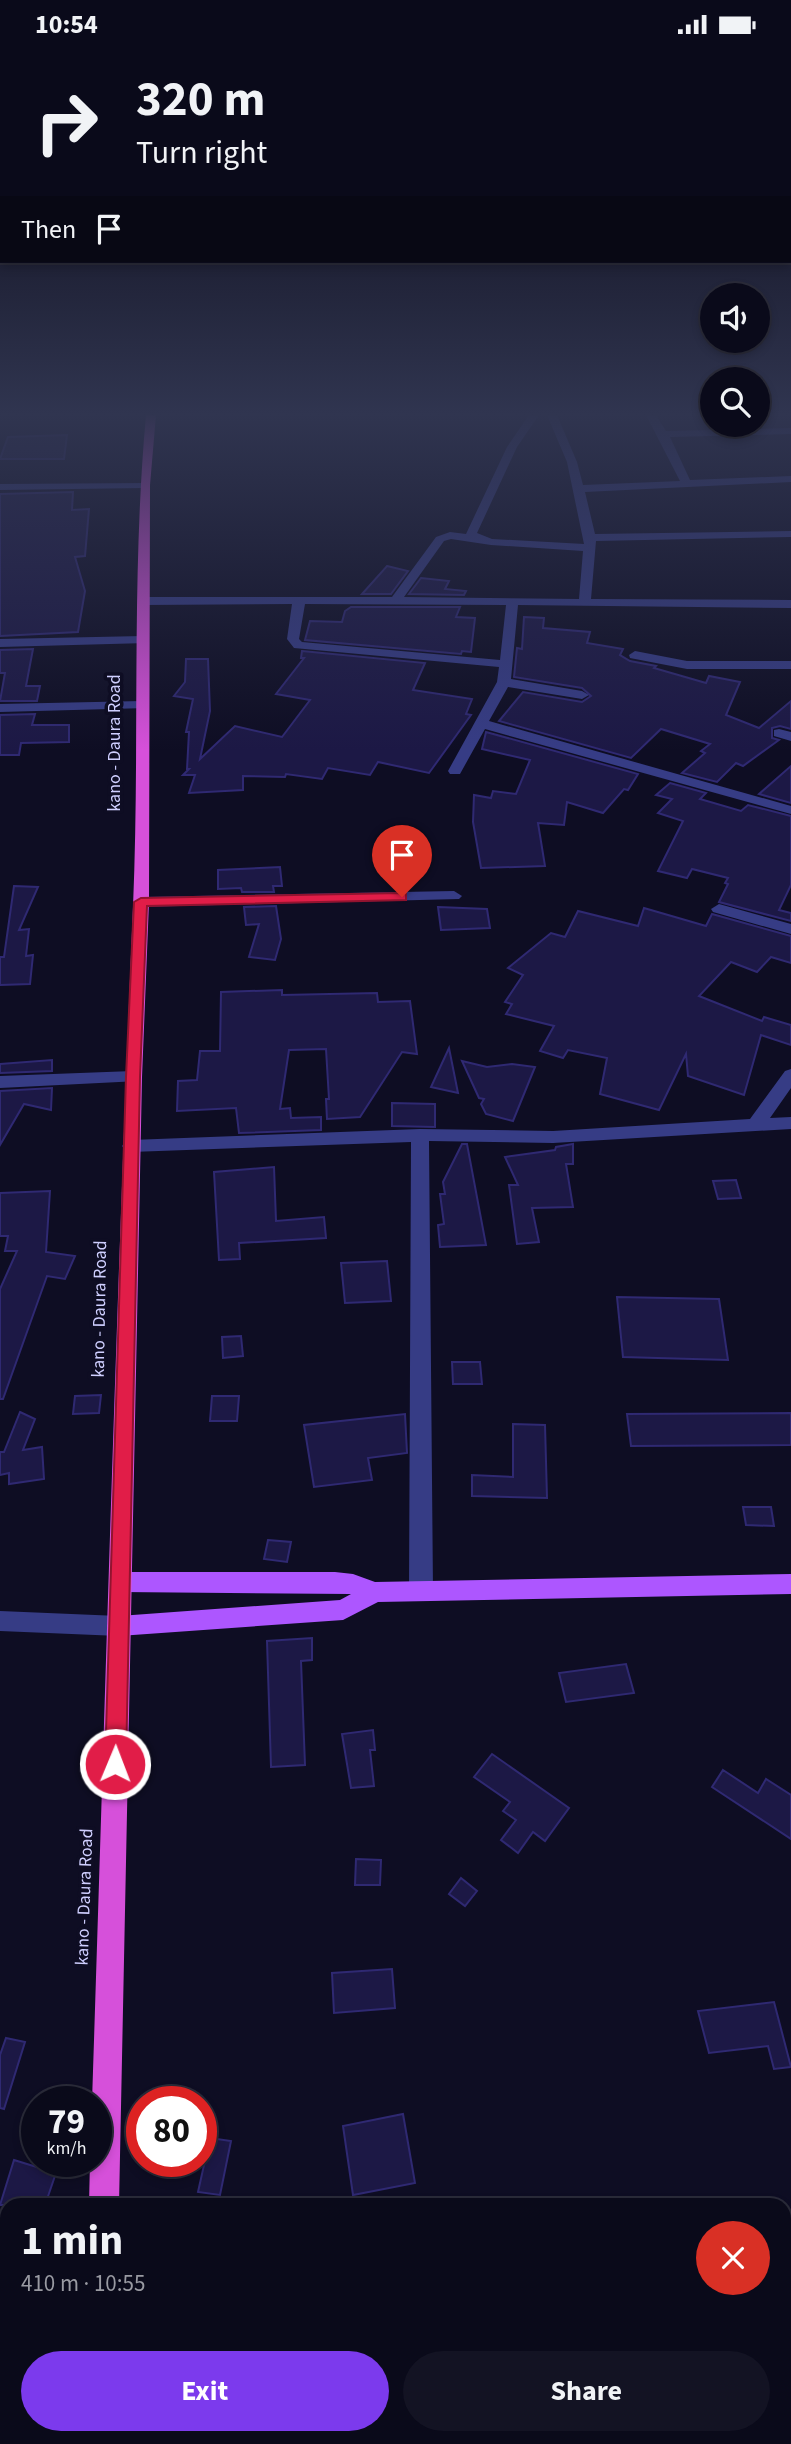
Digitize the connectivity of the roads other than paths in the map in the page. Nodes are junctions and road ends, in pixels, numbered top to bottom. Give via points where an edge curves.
1 (144, 527) edge
2 (474, 527) edge
3 (586, 527) edge
4 (791, 534) edge
5 (478, 540) junction
6 (589, 543) junction
7 (299, 600) junction
8 (142, 601) junction
9 (395, 601) junction
10 (512, 602) junction
11 (585, 602) junction
12 (791, 604) edge
13 (143, 640) junction
14 (0, 643) edge
15 (635, 655) dead end
16 (506, 664) junction
17 (791, 665) edge
18 (504, 682) junction
19 (582, 695) dead end
20 (142, 705) junction
21 (0, 708) edge
22 (480, 723) junction
23 (455, 771) dead end
24 (791, 810) edge
25 (454, 896) dead end
26 (141, 902) junction
27 (719, 909) dead end
28 (791, 929) edge
29 (791, 1075) edge
30 (133, 1077) junction
31 (0, 1082) edge
32 (791, 1123) edge
33 (754, 1127) junction
34 (420, 1135) junction
35 (131, 1146) junction
36 (121, 1583) junction
37 (791, 1584) edge
38 (421, 1591) junction
39 (375, 1592) junction
40 (0, 1621) edge
41 (119, 1626) junction
42 (104, 2198) edge

1 - 8 highway, kano - Daura Road
2 - 5 street via 471,535
3 - 6 street
4 - 6 street
5 - 6 street
5 - 9 street via 450,535 440,539
6 - 11 street
7 - 8 street
7 - 9 street
7 - 16 street via 293,639 298,645
8 - 13 highway, kano - Daura Road
9 - 10 street
10 - 11 street
10 - 16 street
11 - 12 street
13 - 14 street
13 - 20 highway, kano - Daura Road
15 - 17 street via 687,665
16 - 18 street
18 - 19 street
18 - 22 street
20 - 21 street
20 - 26 highway, kano - Daura Road
22 - 23 street
22 - 24 street
25 - 26 street
26 - 30 highway, kano - Daura Road
27 - 28 street
29 - 33 street
30 - 31 street
30 - 35 highway, kano - Daura Road
32 - 33 street
33 - 34 street via 554,1137
34 - 35 street
34 - 38 street
35 - 36 highway, kano - Daura Road
36 - 39 main road via 335,1582
36 - 41 highway, kano - Daura Road
37 - 38 main road
38 - 39 main road
39 - 41 main road via 343,1610
40 - 41 street
41 - 42 highway, kano - Daura Road

